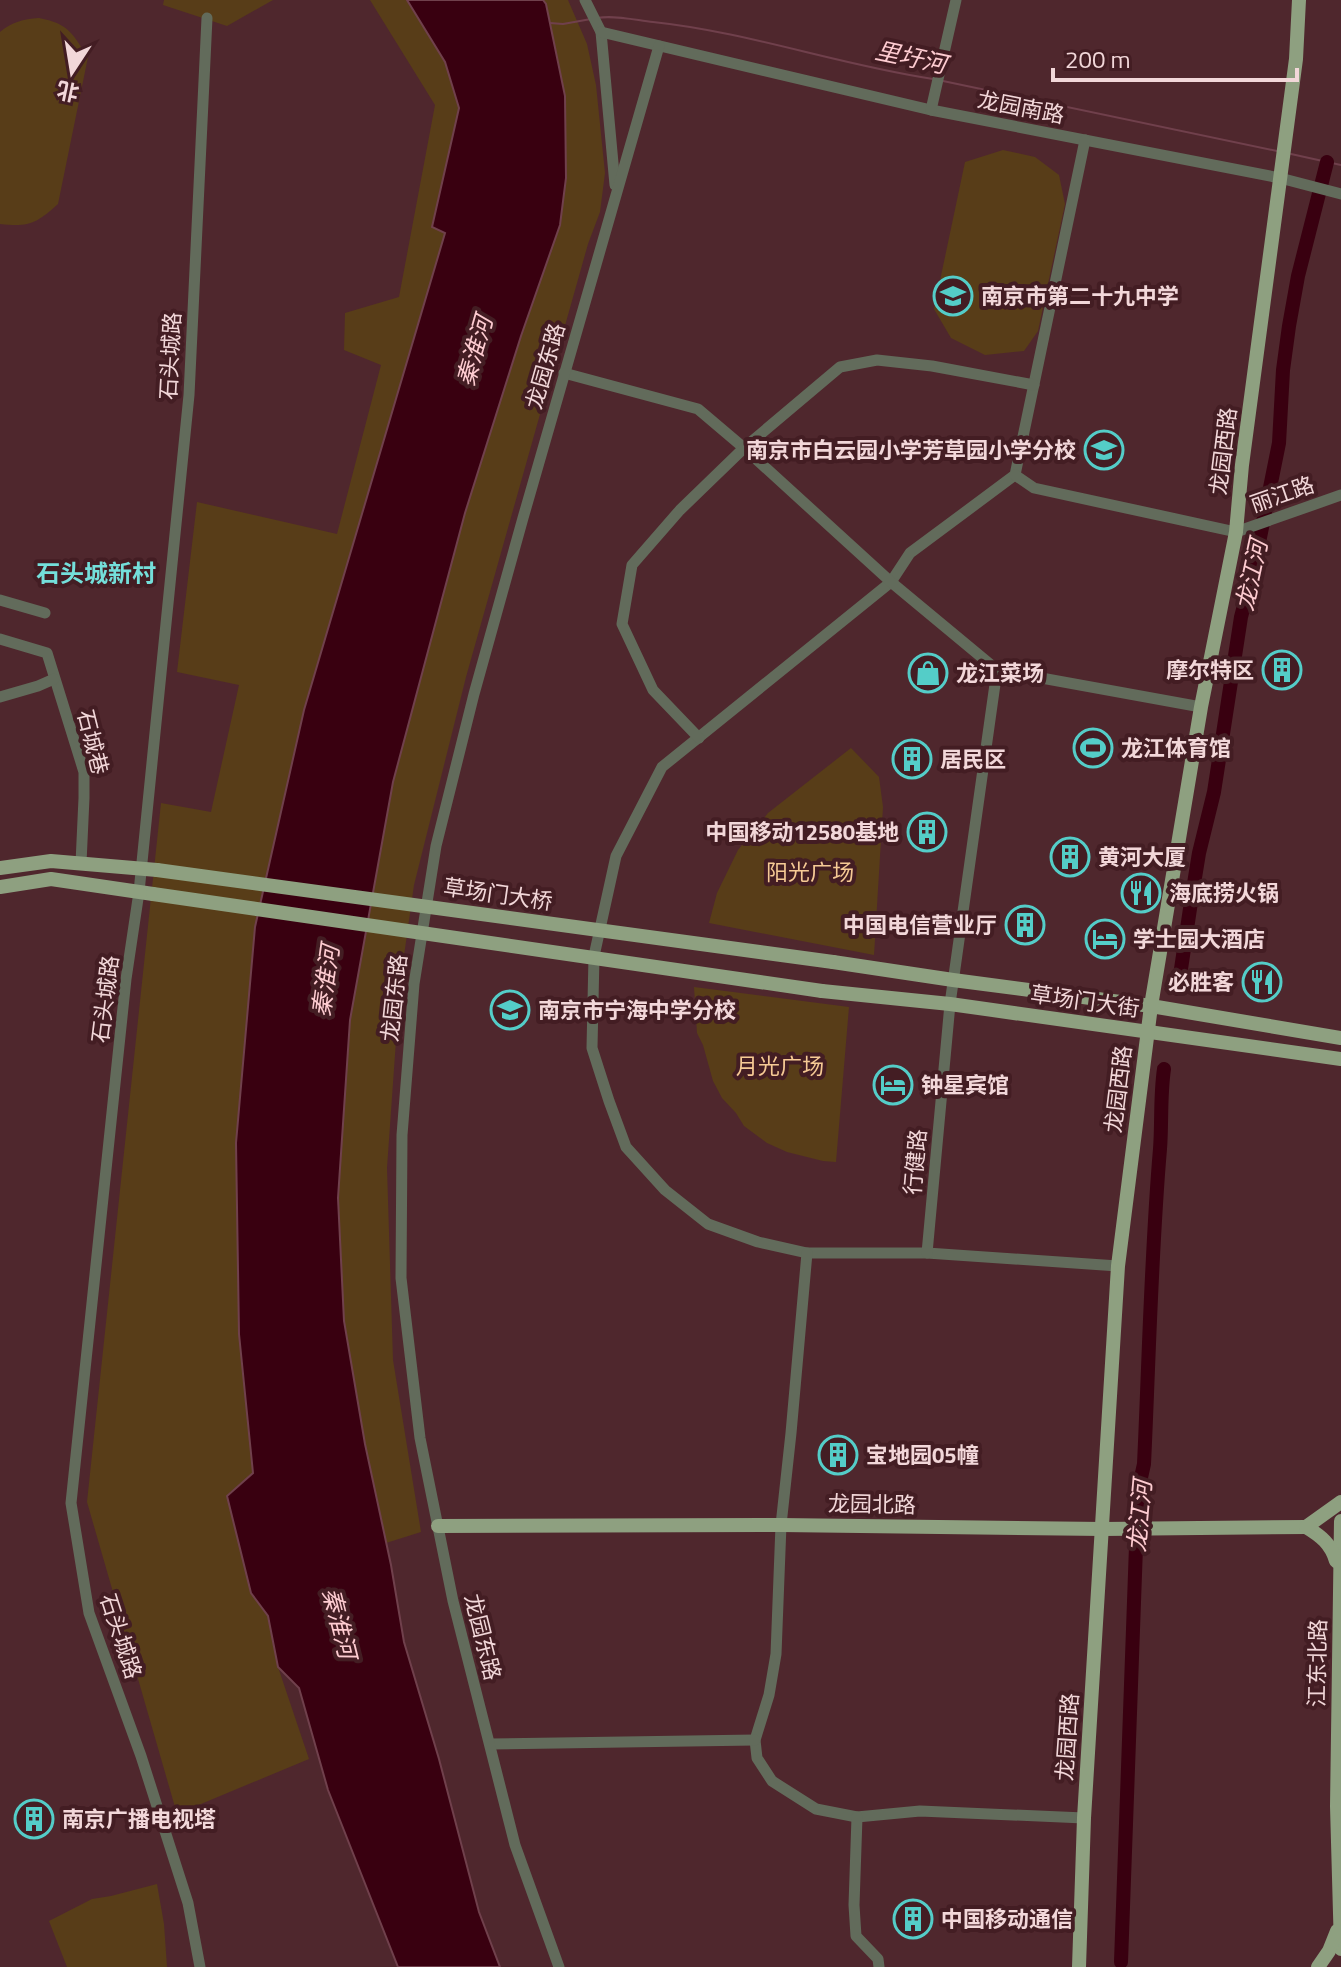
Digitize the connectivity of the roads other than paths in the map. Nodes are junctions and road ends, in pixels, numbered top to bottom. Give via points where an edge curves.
1 (585, 0) edge
2 (956, 0) edge
3 (1299, 0) edge
4 (207, 18) dead end
5 (601, 32) junction
6 (659, 46) junction
7 (931, 110) junction
8 (1085, 140) junction
9 (1280, 178) junction
10 (616, 194) junction
11 (1341, 194) edge
12 (564, 373) junction
13 (1034, 385) junction
14 (744, 448) junction
15 (1015, 475) junction
16 (1341, 495) edge
17 (1236, 532) junction
18 (891, 582) junction
19 (0, 600) edge
20 (45, 613) dead end
21 (0, 639) edge
22 (997, 670) junction
23 (54, 679) junction
24 (0, 697) edge
25 (1201, 707) junction
26 (699, 738) junction
27 (81, 863) junction
28 (0, 868) edge
29 (149, 869) junction
30 (0, 887) edge
31 (146, 893) junction
32 (833, 962) joint
33 (953, 980) junction
34 (950, 1004) junction
35 (1151, 1006) junction
36 (1147, 1032) junction
37 (1341, 1038) edge
38 (1341, 1059) edge
39 (807, 1253) junction
40 (927, 1253) junction
41 (1118, 1266) junction
42 (1341, 1502) edge
43 (1341, 1521) edge
44 (781, 1525) junction
45 (438, 1526) junction
46 (1306, 1527) junction
47 (1103, 1529) junction
48 (1340, 1576) edge
49 (755, 1740) junction
50 (490, 1744) junction
51 (857, 1817) junction
52 (1084, 1818) junction
53 (1340, 1923) edge
54 (1341, 1949) edge
55 (200, 1967) edge
56 (559, 1967) edge
57 (879, 1967) edge
58 (1079, 1967) edge
59 (1318, 1967) edge

1 - 5 street
2 - 7 street
3 - 9 main road, 龙园西路
4 - 29 street, 石头城路 via 189,395
5 - 6 street, 龙园南路
5 - 10 street
6 - 7 street, 龙园南路
6 - 10 street, 龙园东路
7 - 8 street, 龙园南路
8 - 9 street, 龙园南路
8 - 13 street
9 - 11 street, 龙园南路
9 - 17 main road, 龙园西路
10 - 12 street, 龙园东路
12 - 14 street via 698,409
12 - 45 street, 龙园东路 via 436,846 414,984 402,1135 401,1278 420,1438
13 - 14 street via 877,360 840,367
13 - 15 street
14 - 18 street
14 - 26 street via 632,565 622,624 653,690
15 - 17 street via 1034,488
15 - 18 street via 910,553
16 - 17 street, 丽江路
17 - 25 main road, 龙园西路
18 - 22 street
18 - 26 street
19 - 20 street
21 - 23 street, 石城巷 via 47,653
22 - 25 street
22 - 33 street, 行健路
23 - 24 street
23 - 27 street, 石城巷 via 84,772
25 - 35 main road, 龙园西路
26 - 39 street via 662,767 616,856 594,956 592,1048 626,1147 665,1190 708,1224
27 - 28 main road
27 - 29 main road
29 - 31 street, 石头城路
29 - 32 main road, 草场门大桥, bridge
30 - 31 main road via 51,879
31 - 34 main road, 草场门大街, bridge via 822,991
31 - 55 street, 石头城路 via 126,979 71,1503 89,1613 188,1903
32 - 33 main road, 草场门大街
33 - 34 street, 行健路
33 - 35 main road, 草场门大街
34 - 36 main road, 草场门大街
34 - 40 street, 行健路
35 - 36 main road, 龙园西路
35 - 37 main road, 草场门大街
36 - 38 main road, 草场门大街
36 - 41 main road, 龙园西路
39 - 40 street
39 - 44 street
40 - 41 street
41 - 47 main road, 龙园西路
42 - 46 main road
43 - 48 main road, 江东北路
44 - 45 main road, 龙园北路
44 - 47 main road, 龙园北路
44 - 49 street via 776,1654
45 - 50 street, 龙园东路
46 - 47 main road, 龙园北路
46 - 48 main road via 1333,1551
47 - 52 main road, 龙园西路
48 - 53 main road, 江东北路
49 - 50 street
49 - 51 street via 757,1758 772,1781 816,1809
50 - 56 street, 龙园东路 via 515,1845
51 - 52 street via 920,1811
51 - 57 street via 856,1936
52 - 58 main road, 龙园西路
53 - 54 main road, 江东北路
53 - 59 main road

